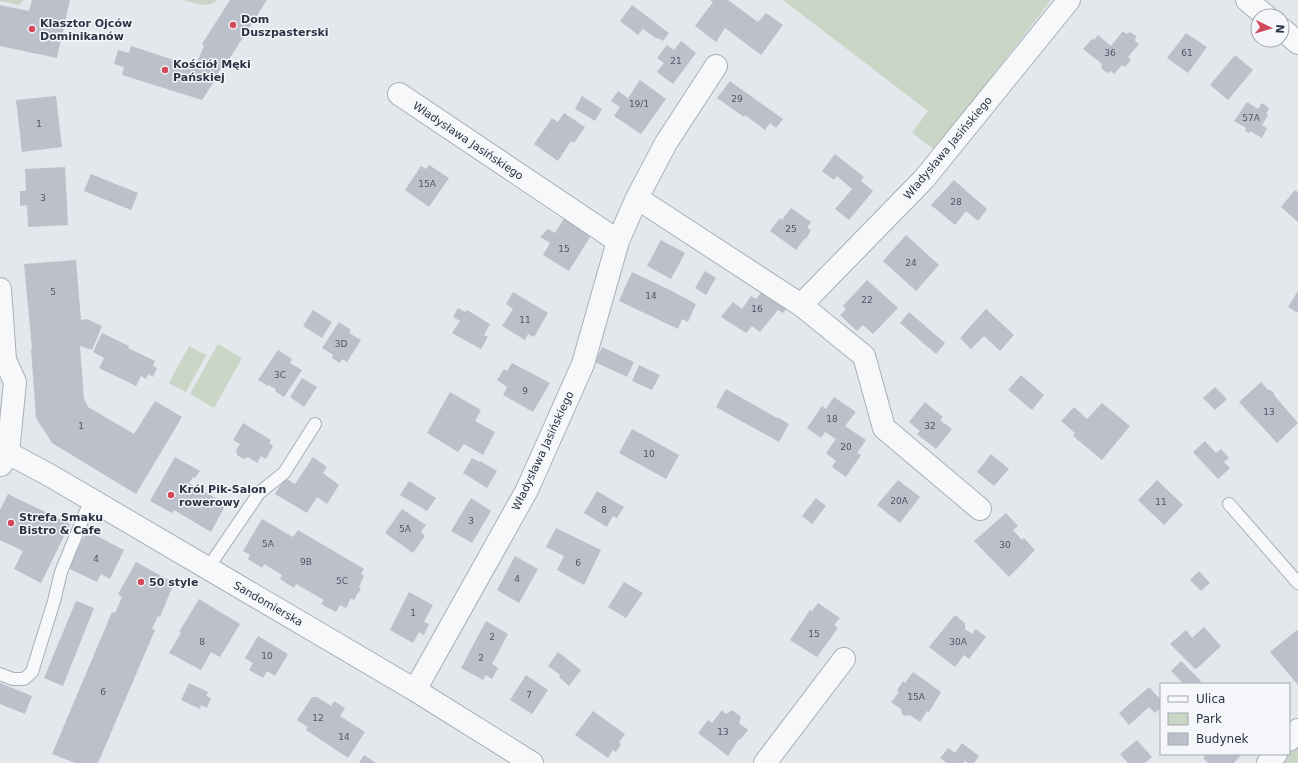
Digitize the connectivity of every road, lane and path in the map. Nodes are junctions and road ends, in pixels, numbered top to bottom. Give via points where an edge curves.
1 (1069, 0) edge
2 (1247, 0) edge
3 (1256, 8) edge
4 (716, 66) dead end
5 (399, 94) dead end
6 (637, 198) junction
7 (618, 241) junction
8 (0, 289) edge
9 (801, 305) junction
10 (315, 424) dead end
11 (3, 456) edge
12 (91, 499) junction
13 (1229, 504) dead end
14 (980, 509) dead end
15 (208, 568) junction
16 (1298, 583) edge
17 (844, 659) dead end
18 (0, 674) edge
19 (414, 690) junction
20 (1298, 730) edge
21 (1290, 739) edge
22 (1275, 755) edge
23 (532, 763) edge
24 (765, 763) edge
25 (1268, 763) edge

1 - 9 street, Władysława Jasińskiego via 924,179
2 - 3 street
4 - 6 street, Władysława Jasińskiego via 666,143
5 - 7 street, Władysława Jasińskiego
6 - 7 street, Władysława Jasińskiego
6 - 9 street
7 - 19 street, Władysława Jasińskiego via 582,364 527,490
8 - 11 street via 5,360 15,382
9 - 14 street via 864,356 884,428
10 - 15 lane via 284,473 259,493
11 - 12 street, Sandomierska via 30,464
12 - 15 street, Sandomierska
12 - 18 lane via 61,572 32,672 24,679 13,679
13 - 16 lane
15 - 19 street, Sandomierska
17 - 24 street
19 - 23 street, Sandomierska
20 - 21 street
22 - 25 street

